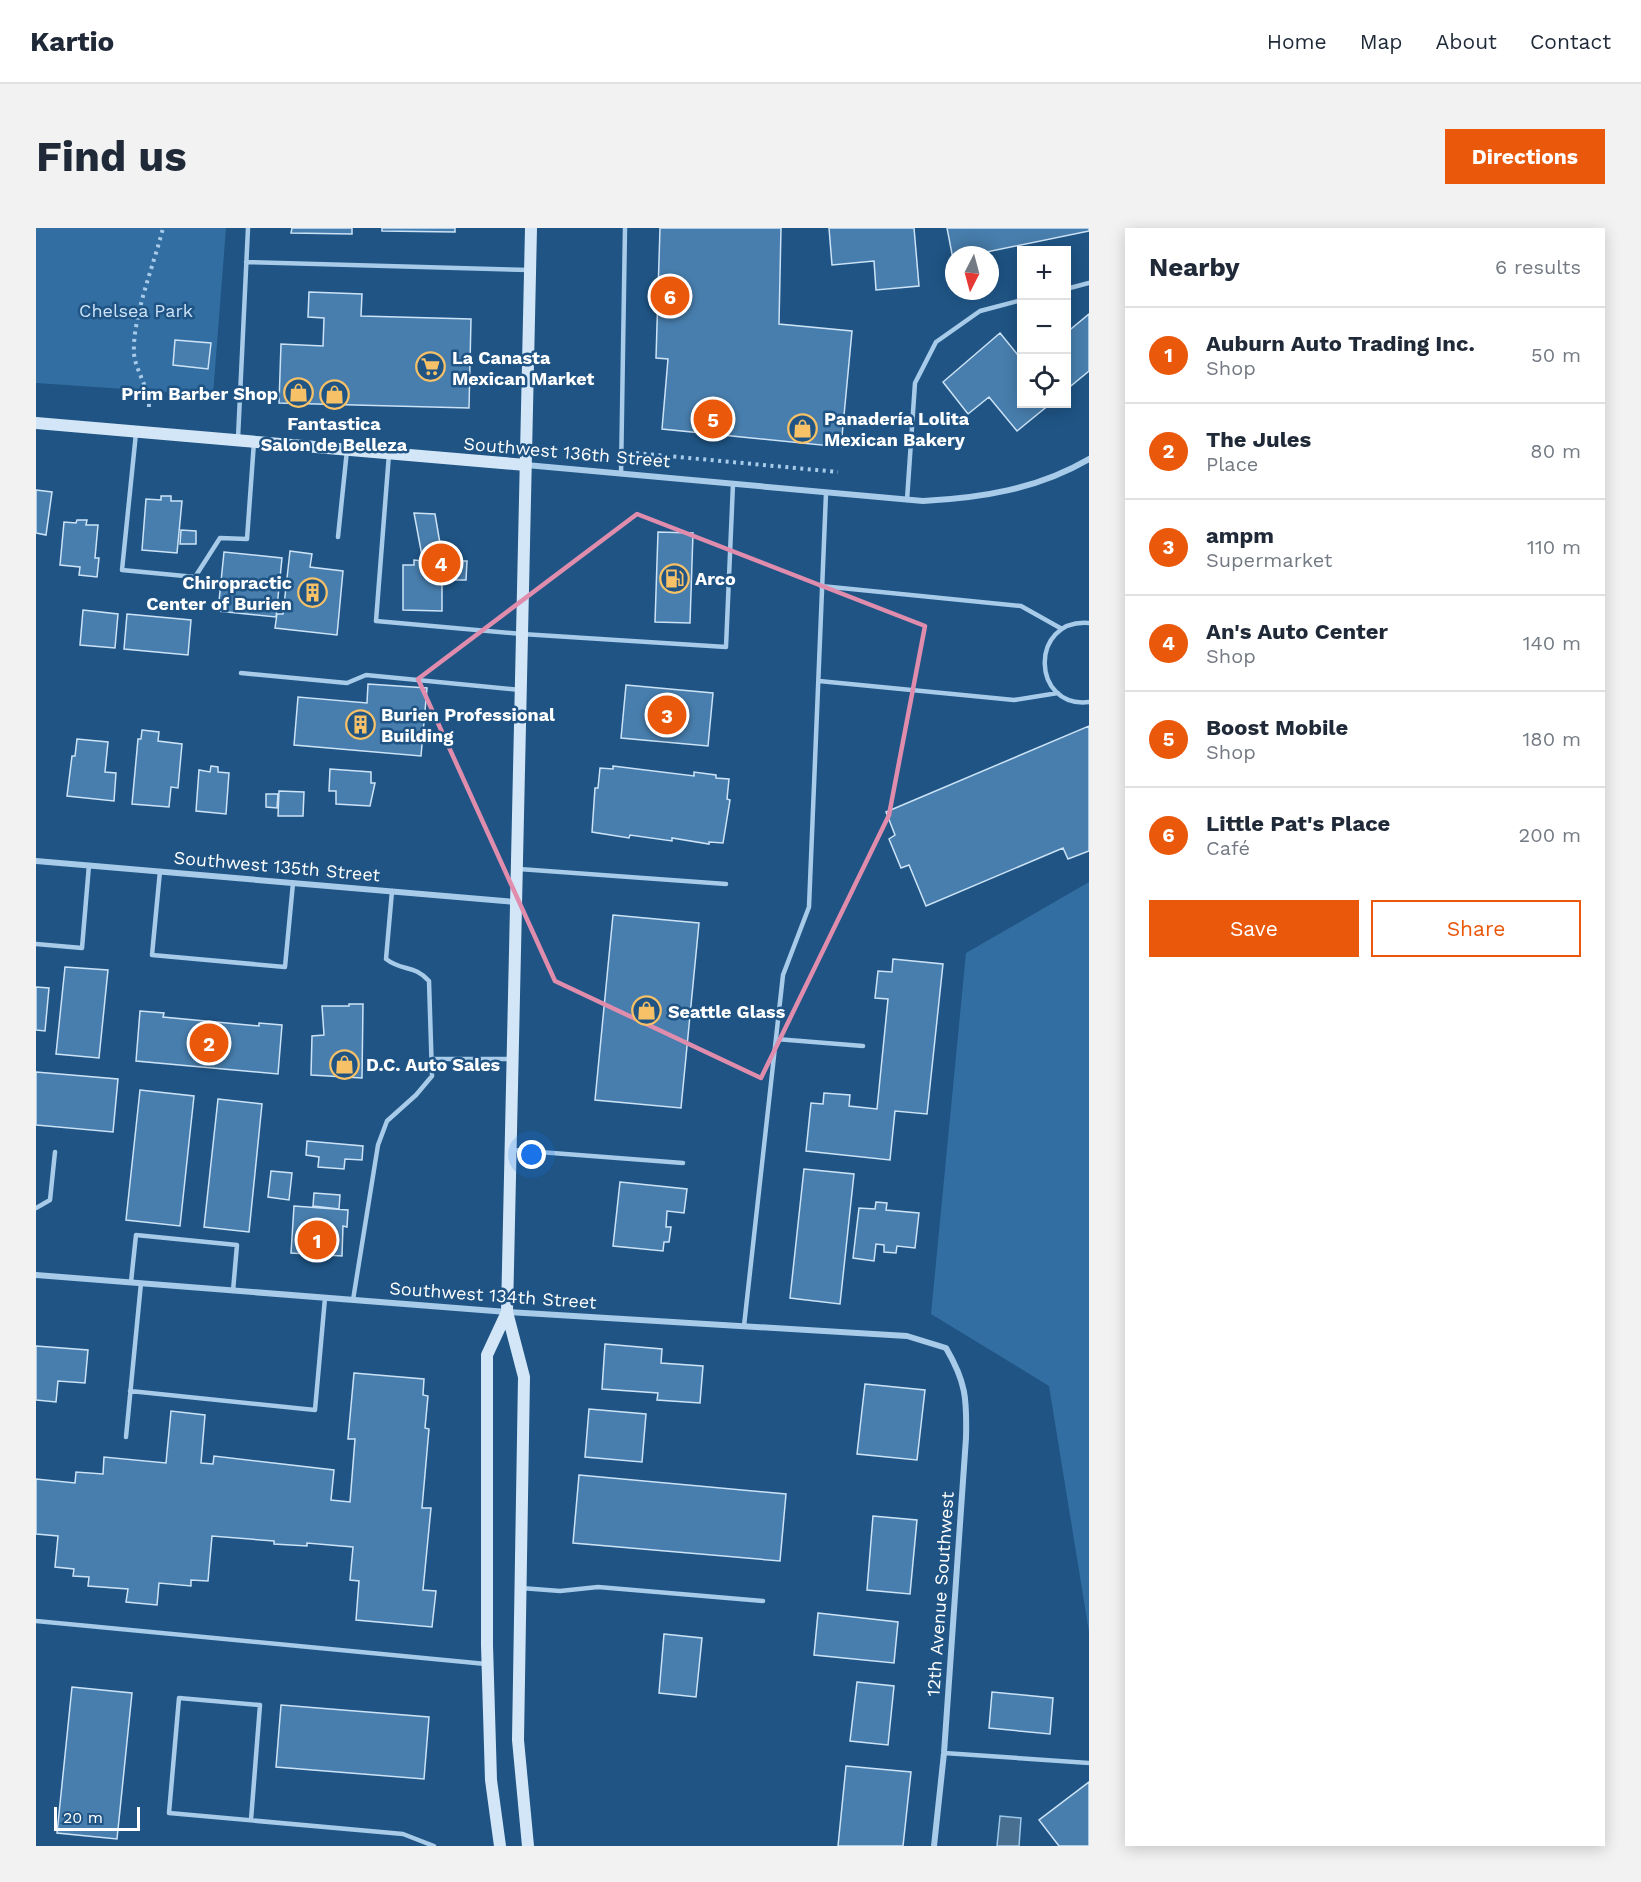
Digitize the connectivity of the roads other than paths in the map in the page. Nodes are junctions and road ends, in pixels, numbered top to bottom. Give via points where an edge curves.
1 (248, 228) edge
2 (531, 228) edge
3 (625, 228) edge
4 (246, 262) junction
5 (530, 270) junction
6 (1089, 283) edge
7 (1071, 288) edge
8 (1017, 301) edge
9 (36, 423) edge
10 (136, 431) junction
11 (237, 441) junction
12 (254, 442) junction
13 (347, 450) junction
14 (389, 454) junction
15 (1089, 459) edge
16 (526, 465) junction
17 (621, 474) junction
18 (733, 484) junction
19 (825, 493) junction
20 (907, 500) junction
21 (338, 537) dead end
22 (821, 586) junction
23 (1089, 623) edge
24 (1062, 629) junction
25 (522, 634) junction
26 (241, 673) dead end
27 (819, 681) junction
28 (520, 690) junction
29 (1058, 693) junction
30 (1089, 702) edge
31 (36, 861) edge
32 (89, 865) junction
33 (516, 868) junction
34 (160, 871) junction
35 (293, 883) junction
36 (726, 884) dead end
37 (392, 891) junction
38 (515, 902) junction
39 (36, 944) edge
40 (776, 1039) junction
41 (863, 1046) dead end
42 (432, 1059) junction
43 (512, 1059) junction
44 (510, 1150) junction
45 (55, 1152) dead end
46 (683, 1162) dead end
47 (36, 1208) edge
48 (36, 1275) edge
49 (131, 1282) junction
50 (141, 1283) junction
51 (233, 1291) junction
52 (325, 1298) junction
53 (353, 1300) junction
54 (507, 1312) junction
55 (744, 1326) junction
56 (946, 1348) joint
57 (130, 1391) junction
58 (126, 1437) dead end
59 (519, 1588) junction
60 (763, 1601) dead end
61 (36, 1621) edge
62 (488, 1665) junction
63 (944, 1753) junction
64 (1089, 1763) edge
65 (251, 1820) junction
66 (434, 1846) edge
67 (500, 1846) edge
68 (528, 1846) edge
69 (934, 1846) edge

1 - 4 lane
2 - 5 main road
3 - 17 lane
4 - 5 lane
4 - 11 lane
5 - 16 main road
6 - 7 lane
8 - 20 lane via 980,310 936,342 915,383
9 - 10 main road, Southwest 136th Street
10 - 11 main road, Southwest 136th Street
10 - 12 lane via 122,570 195,577 220,538 247,539
11 - 12 main road, Southwest 136th Street
12 - 13 main road, Southwest 136th Street
13 - 14 main road, Southwest 136th Street
13 - 21 lane
14 - 16 main road, Southwest 136th Street
14 - 25 lane via 376,621
15 - 20 street, Southwest 136th Street via 1062,475 1016,489 969,499
16 - 17 street, Southwest 136th Street
16 - 25 main road
17 - 18 street, Southwest 136th Street
18 - 19 street, Southwest 136th Street
18 - 25 lane via 726,646
19 - 20 street, Southwest 136th Street
19 - 22 lane
22 - 24 lane via 1020,606
22 - 27 lane
23 - 24 lane
24 - 29 lane via 1046,648 1044,660 1050,684
25 - 28 main road
26 - 28 lane via 347,683 366,675
27 - 29 lane via 1014,700
27 - 40 lane via 809,907 783,975
28 - 33 main road
29 - 30 lane via 1069,700
31 - 32 street, Southwest 135th Street
32 - 34 street, Southwest 135th Street
32 - 39 lane via 82,948
33 - 36 lane
33 - 38 main road
34 - 35 street, Southwest 135th Street
34 - 35 lane via 152,955 285,967
35 - 37 street, Southwest 135th Street
37 - 38 street, Southwest 135th Street
37 - 42 lane via 386,959 396,966 420,970 429,981
38 - 43 main road
40 - 41 lane
40 - 55 lane
42 - 43 lane
42 - 53 lane via 432,1076 387,1121 378,1145
43 - 44 main road
44 - 46 lane
44 - 54 main road
45 - 47 lane via 50,1200
48 - 49 street, Southwest 134th Street
49 - 50 street, Southwest 134th Street
49 - 51 lane via 136,1235 237,1245
50 - 51 street, Southwest 134th Street
50 - 57 lane
51 - 52 street, Southwest 134th Street
52 - 53 street, Southwest 134th Street
52 - 57 lane via 315,1410
53 - 54 street, Southwest 134th Street
54 - 55 street, Southwest 134th Street
54 - 59 main road via 524,1377
54 - 62 main road via 487,1355
55 - 56 street, Southwest 134th Street via 907,1336
56 - 63 street, 12th Avenue Southwest via 961,1373 967,1405
57 - 58 lane
59 - 60 lane via 560,1591 598,1587
59 - 68 main road via 518,1740
61 - 62 lane
62 - 67 main road via 491,1780
63 - 64 lane
63 - 69 street, 12th Avenue Southwest
65 - 65 lane via 169,1813 179,1698 261,1705
65 - 66 lane via 403,1834

